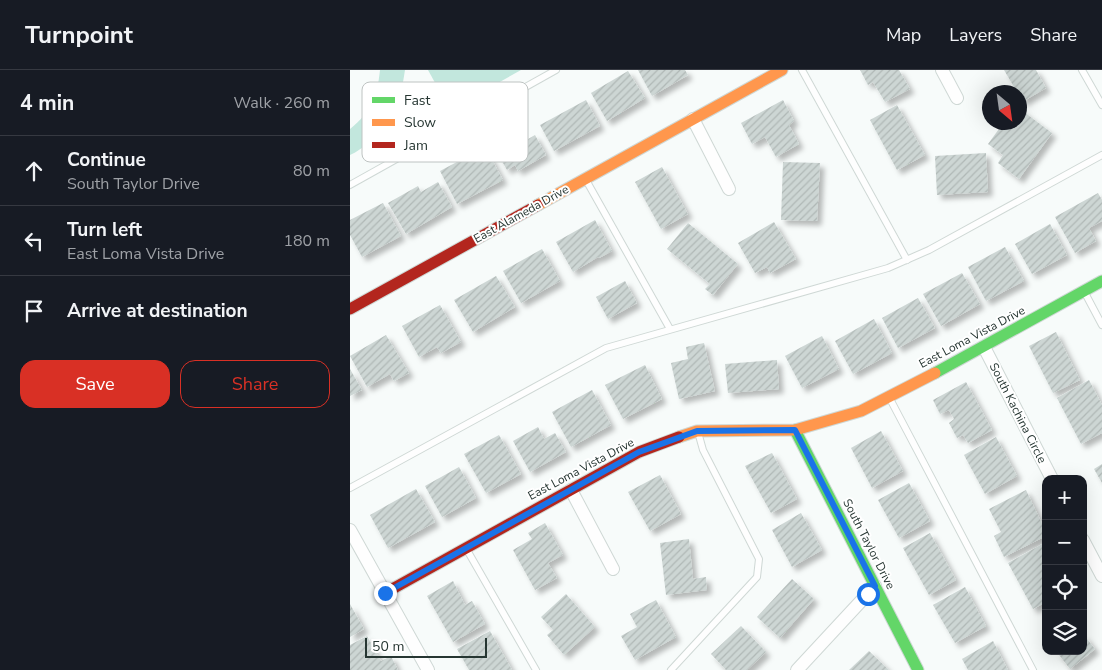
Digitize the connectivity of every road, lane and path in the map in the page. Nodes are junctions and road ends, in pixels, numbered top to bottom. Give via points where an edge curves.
1 (556, 70) edge
2 (782, 70) edge
3 (802, 70) edge
4 (942, 70) edge
5 (1082, 70) edge
6 (528, 86) edge
7 (957, 98) dead end
8 (1102, 105) edge
9 (693, 119) junction
10 (1102, 156) edge
11 (393, 162) edge
12 (585, 179) junction
13 (350, 186) edge
14 (729, 189) dead end
15 (907, 260) junction
16 (1102, 281) edge
17 (1084, 291) junction
18 (350, 310) edge
19 (1102, 325) edge
20 (670, 329) junction
21 (984, 347) junction
22 (889, 397) junction
23 (795, 430) junction
24 (697, 431) junction
25 (1050, 475) edge
26 (350, 488) edge
27 (571, 490) junction
28 (350, 530) edge
29 (466, 547) junction
30 (1087, 548) edge
31 (613, 569) dead end
32 (1102, 576) edge
33 (875, 586) junction
34 (385, 593) junction
35 (428, 670) edge
36 (536, 670) edge
37 (671, 670) edge
38 (796, 670) edge
39 (918, 670) edge
40 (1033, 670) edge

1 - 6 lane
2 - 9 street, East Alameda Drive
3 - 15 lane
4 - 7 street
5 - 8 lane
9 - 12 street, East Alameda Drive
9 - 14 street
10 - 15 lane
11 - 13 lane
12 - 18 street, East Alameda Drive
12 - 20 lane
15 - 20 lane
16 - 17 street, East Loma Vista Drive
17 - 19 lane
17 - 21 street, East Loma Vista Drive
20 - 26 lane via 606,348
21 - 22 street, East Loma Vista Drive
21 - 25 street, South Kachina Circle
22 - 23 street, East Loma Vista Drive via 861,412
22 - 40 lane
23 - 24 street, East Loma Vista Drive
23 - 33 street, South Taylor Drive
24 - 27 street, East Loma Vista Drive via 639,452
24 - 37 lane via 759,559 757,578
27 - 29 street, East Loma Vista Drive
27 - 31 street
28 - 34 street
29 - 34 street, East Loma Vista Drive
29 - 36 lane
30 - 32 street
33 - 38 street
33 - 39 street, South Taylor Drive
34 - 35 street

